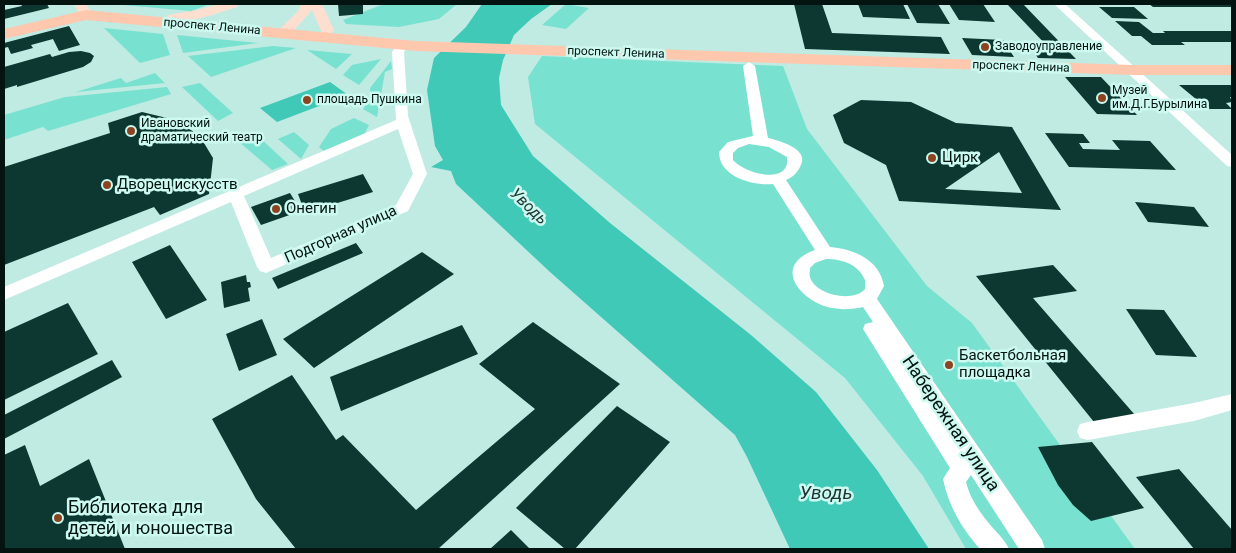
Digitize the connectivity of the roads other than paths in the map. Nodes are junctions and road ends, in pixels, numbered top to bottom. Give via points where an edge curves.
1 (232, 4) edge
2 (308, 4) edge
3 (316, 4) edge
4 (1059, 4) edge
5 (83, 9) edge
6 (173, 18) junction
7 (4, 27) edge
8 (328, 30) junction
9 (287, 31) junction
10 (4, 34) edge
11 (414, 43) junction
12 (1232, 62) edge
13 (744, 66) dead end
14 (1129, 67) junction
15 (1232, 70) edge
16 (403, 122) junction
17 (755, 140) junction
18 (1232, 163) edge
19 (777, 178) junction
20 (236, 194) junction
21 (825, 253) junction
22 (4, 294) edge
23 (861, 301) junction
24 (1232, 402) edge
25 (1088, 431) dead end
26 (970, 467) junction
27 (997, 549) edge
28 (1033, 549) edge

1 - 6 main road
2 - 9 main road
3 - 8 main road
4 - 14 street
5 - 6 highway, проспект Ленина
5 - 7 highway, проспект Ленина
5 - 9 highway, проспект Ленина
5 - 10 highway, проспект Ленина
6 - 9 highway, проспект Ленина
8 - 9 highway, проспект Ленина
8 - 11 highway, проспект Ленина
9 - 11 highway, проспект Ленина
11 - 14 highway, проспект Ленина
11 - 16 street, Подгорная улица via 398,52
12 - 14 highway, проспект Ленина
13 - 17 street
14 - 15 highway, проспект Ленина
14 - 18 street
16 - 20 street
16 - 20 street, Подгорная улица via 420,174 402,208 266,268
17 - 19 street via 783,146 793,154 795,164 789,172
17 - 19 street via 729,148 725,156 728,165 745,176
19 - 21 street
20 - 22 street
21 - 23 street via 849,256 868,269 874,280 874,290
21 - 23 street via 802,264 801,279 805,286 826,300 841,304
23 - 26 street, Набережная улица
24 - 25 street
26 - 27 street, Набережная улица via 954,479 956,490 986,540
26 - 28 street, Набережная улица

